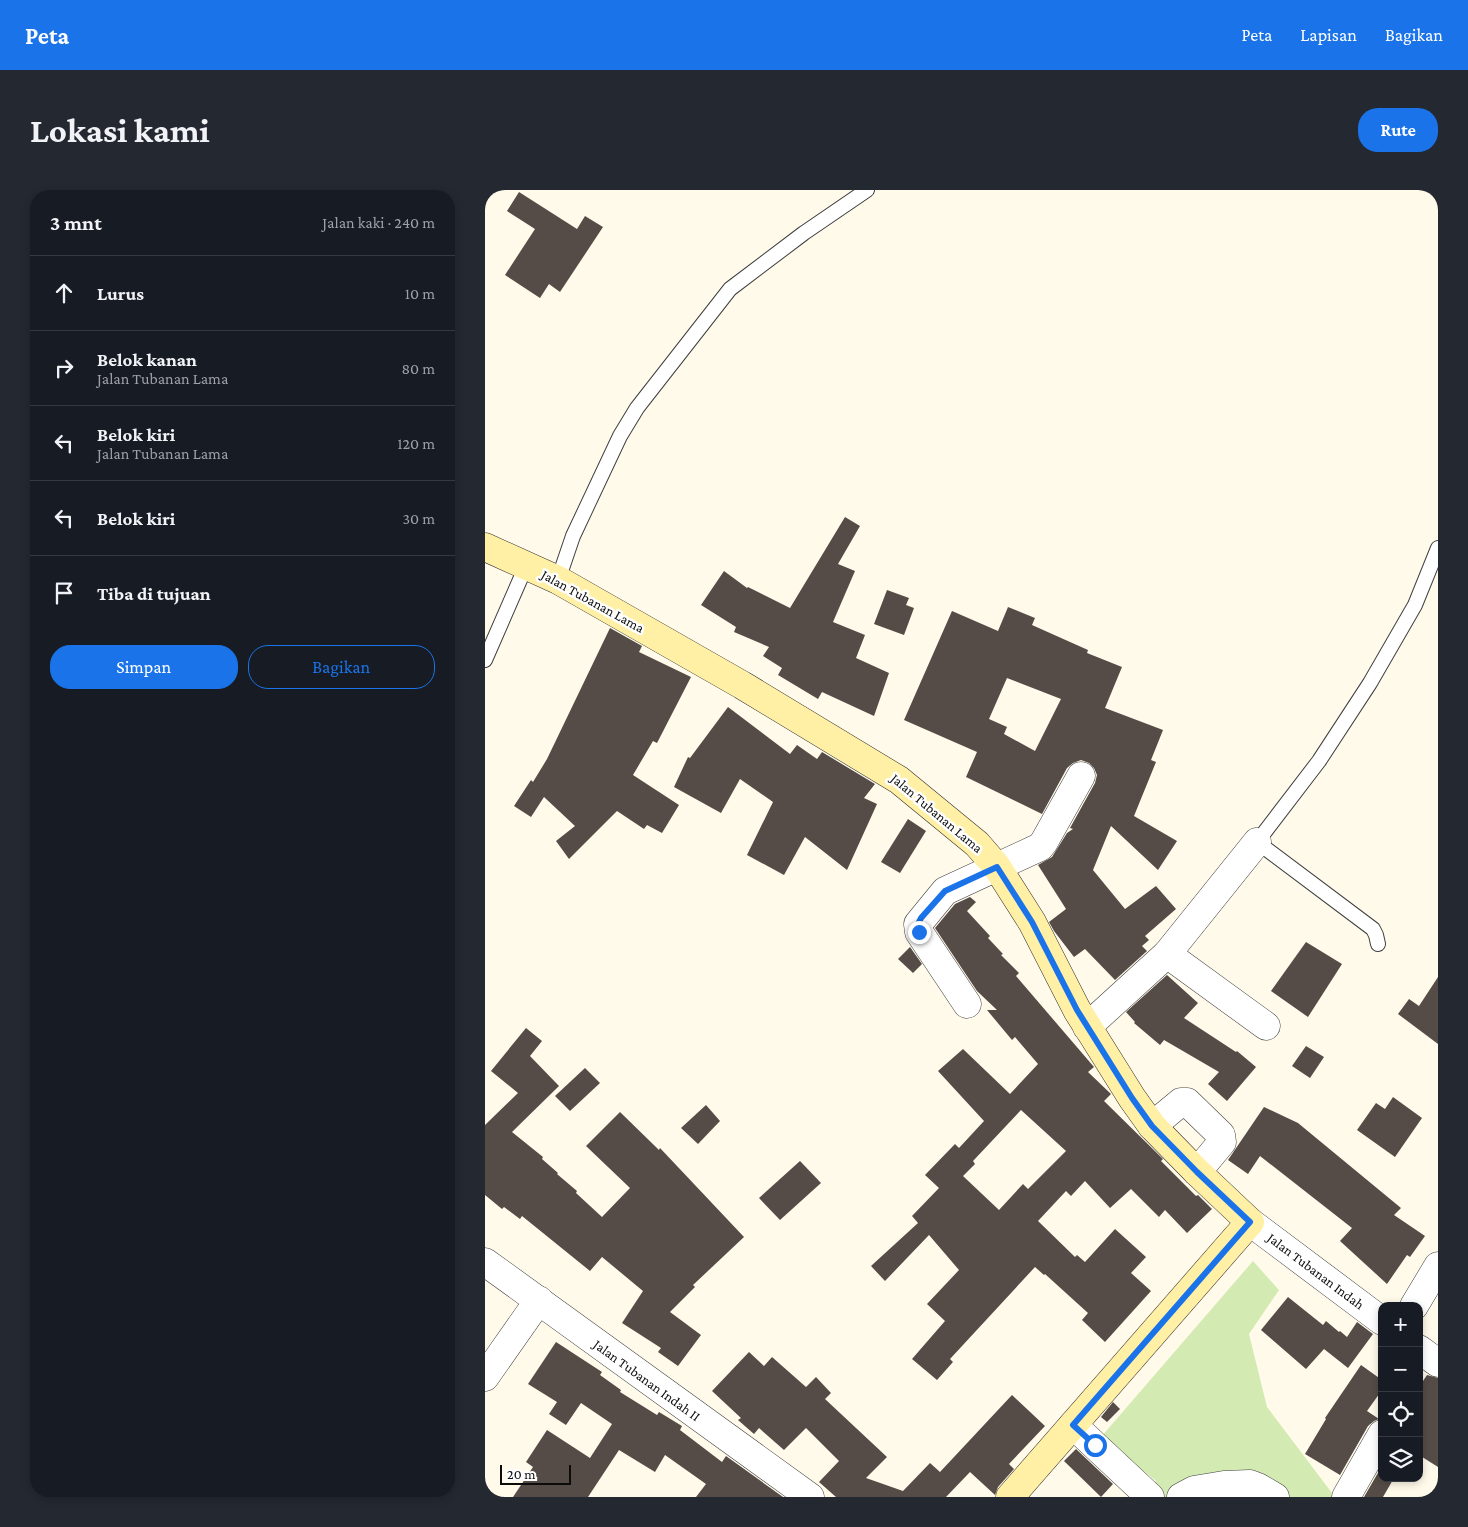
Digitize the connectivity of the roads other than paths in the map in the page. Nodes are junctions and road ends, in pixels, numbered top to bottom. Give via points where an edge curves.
1 (867, 190) edge
2 (485, 547) edge
3 (1438, 548) edge
4 (527, 566) junction
5 (558, 580) junction
6 (485, 660) edge
7 (1081, 776) dead end
8 (1257, 842) junction
9 (997, 867) junction
10 (1378, 944) dead end
11 (1167, 954) junction
12 (967, 1004) dead end
13 (1266, 1026) dead end
14 (1087, 1027) junction
15 (1152, 1126) junction
16 (1197, 1172) junction
17 (1250, 1222) junction
18 (485, 1262) edge
19 (1438, 1266) edge
20 (539, 1300) junction
21 (1416, 1302) edge
22 (1378, 1317) edge
23 (485, 1376) edge
24 (1073, 1425) junction
25 (1380, 1437) edge
26 (810, 1497) edge
27 (1011, 1497) edge
28 (1150, 1497) edge
29 (1181, 1497) edge
30 (1275, 1497) edge
31 (1346, 1497) edge

1 - 5 lane via 729,289 637,408 620,436 573,536
2 - 4 street, Jalan Tubanan Lama
3 - 8 lane via 1415,605 1370,682 1319,761
4 - 5 street, Jalan Tubanan Lama
4 - 6 lane
5 - 9 street, Jalan Tubanan Lama via 742,685 899,780 977,844
7 - 9 street via 1040,847
8 - 10 lane via 1373,929
8 - 11 street
9 - 12 street via 945,891 918,924 919,932
9 - 14 street, Jalan Tubanan Lama via 1032,922
11 - 13 street
11 - 14 street
14 - 15 street, Jalan Tubanan Lama
15 - 16 street, Jalan Tubanan Lama
15 - 16 street via 1181,1102 1187,1102 1221,1135 1222,1142
16 - 17 street, Jalan Tubanan Lama
17 - 22 street, Jalan Tubanan Indah
17 - 24 street
18 - 20 street, Jalan Tubanan Indah II
19 - 21 street
20 - 23 street
20 - 26 street, Jalan Tubanan Indah II
24 - 27 street
24 - 28 street
25 - 31 street
29 - 30 street via 1194,1490 1250,1484

